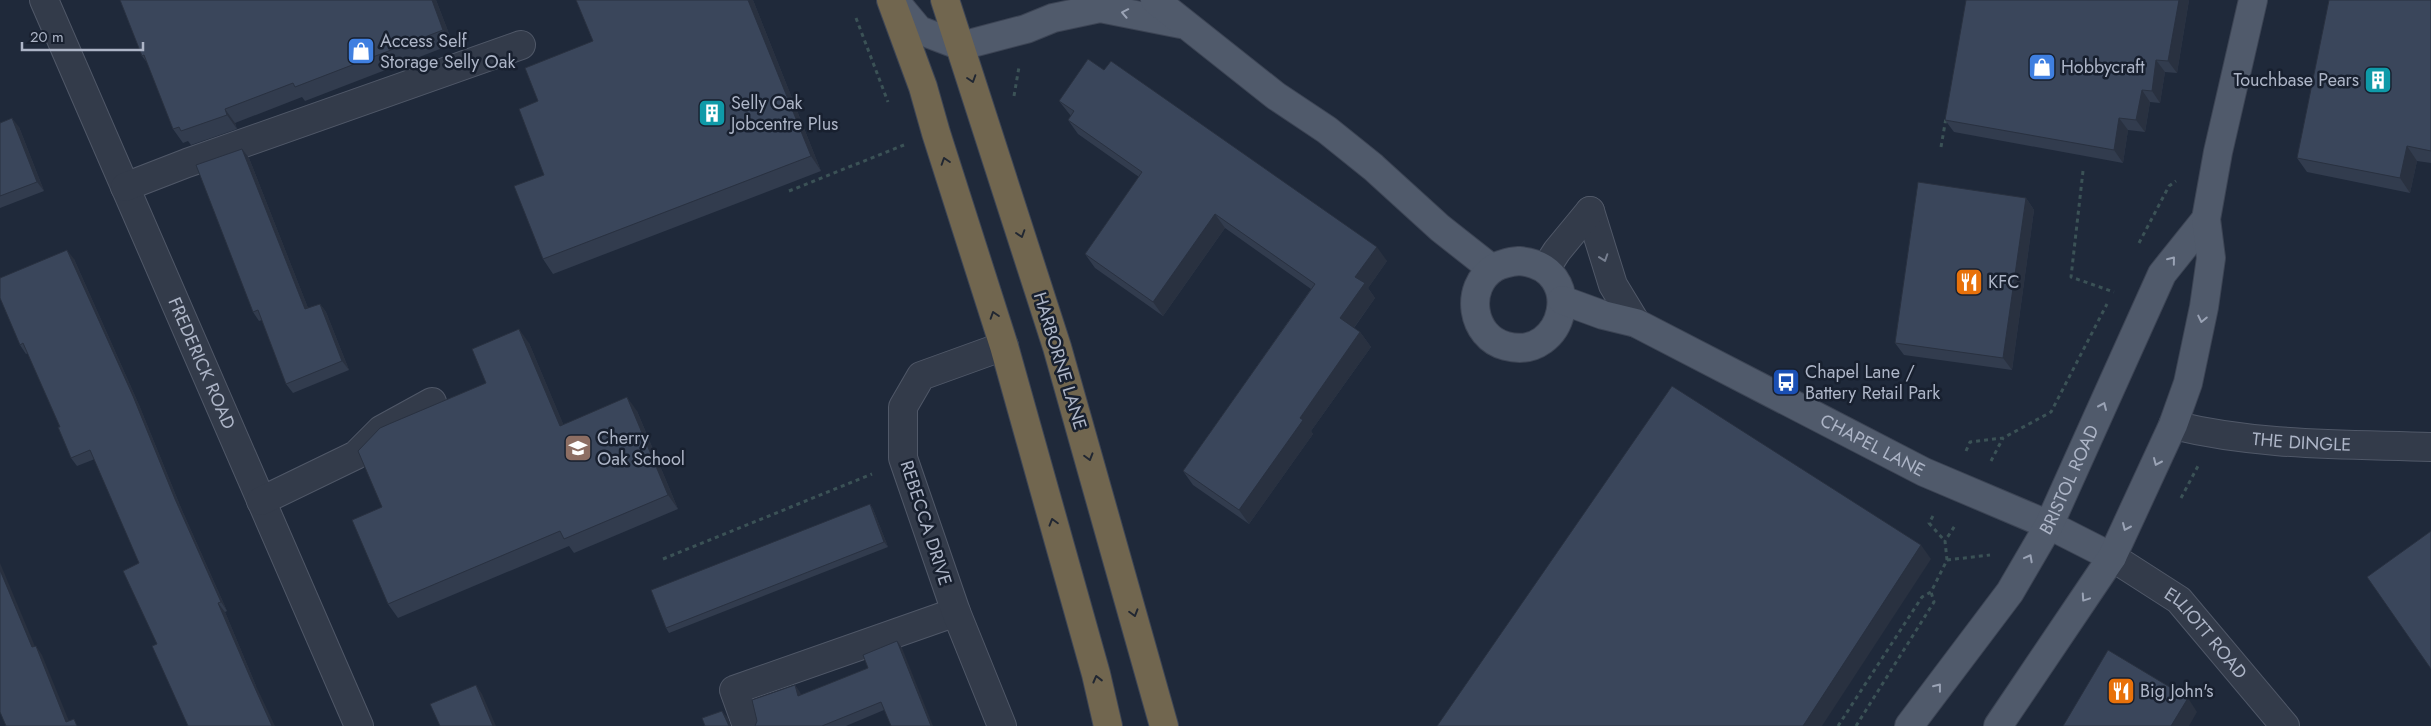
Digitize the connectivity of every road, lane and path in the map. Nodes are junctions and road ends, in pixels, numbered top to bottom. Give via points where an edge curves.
1 (44, 0) edge
2 (892, 0) edge
3 (945, 0) edge
4 (1155, 0) edge
5 (2253, 0) edge
6 (856, 18) dead end
7 (1190, 25) junction
8 (521, 45) dead end
9 (961, 46) junction
10 (890, 108) dead end
11 (1948, 108) edge
12 (901, 135) dead end
13 (1941, 147) dead end
14 (2083, 171) edge
15 (125, 187) junction
16 (789, 192) edge
17 (2206, 219) junction
18 (1546, 268) junction
19 (1492, 269) junction
20 (2114, 292) dead end
21 (1562, 300) junction
22 (1636, 323) junction
23 (1004, 346) junction
24 (432, 402) dead end
25 (2173, 426) junction
26 (2431, 447) edge
27 (1965, 453) dead end
28 (1994, 456) dead end
29 (903, 458) junction
30 (261, 501) junction
31 (1933, 516) dead end
32 (2049, 525) junction
33 (1950, 534) dead end
34 (1946, 541) junction
35 (1974, 557) dead end
36 (2112, 557) junction
37 (663, 559) dead end
38 (1947, 560) junction
39 (1931, 592) junction
40 (956, 612) junction
41 (358, 726) edge
42 (747, 726) edge
43 (1002, 726) edge
44 (1108, 726) edge
45 (1164, 726) edge
46 (1838, 726) edge
47 (1856, 726) edge
48 (1909, 726) edge
49 (1998, 726) edge
50 (2285, 726) edge

1 - 15 street, FREDERICK ROAD
2 - 9 main road via 919,30
23 -> 2 highway via 923,86
3 - 9 highway, HARBORNE LANE
4 - 7 main road
5 - 17 main road, BRISTOL ROAD
6 - 10 path
7 -> 9 main road via 1100,8 1053,18 1026,29
7 - 19 main road via 1276,96 1327,130 1373,167 1440,228
8 - 15 street via 187,162
9 -> 45 highway, HARBORNE LANE via 1057,347
11 - 13 path
12 - 16 path via 904,144
14 - 20 path via 2071,277
15 - 30 street, FREDERICK ROAD
17 -> 25 main road, BRISTOL ROAD via 2211,258 2204,307 2188,383
32 -> 17 main road, BRISTOL ROAD via 2162,274
18 - 19 main road via 1534,262 1519,261
18 - 21 main road
18 -> 22 street via 1590,211 1613,285
19 - 21 main road via 1477,288 1475,312 1480,326 1490,338 1505,346 1519,348 1544,339 1554,329
21 - 22 main road, CHAPEL LANE
22 - 32 main road, CHAPEL LANE via 1924,472
23 - 29 street, REBECCA DRIVE via 921,376 903,407
44 -> 23 highway
24 - 30 street via 381,430 356,455
25 - 26 street, THE DINGLE via 2214,436 2251,440
25 -> 36 main road, BRISTOL ROAD
27 - 28 path via 1970,442 2003,438
29 - 37 path via 883,470
29 - 40 street, REBECCA DRIVE
30 - 41 street, FREDERICK ROAD
31 - 34 path via 1929,523
32 - 36 main road, CHAPEL LANE
48 -> 32 main road, BRISTOL ROAD via 2010,592
33 - 34 path
34 - 38 path
35 - 38 path
36 -> 49 main road, BRISTOL ROAD
36 - 50 street, ELLIOTT ROAD via 2179,600
38 - 39 path
39 - 46 path via 1922,597
39 - 47 path via 1934,602
40 - 42 street via 734,690
40 - 43 street, REBECCA DRIVE

